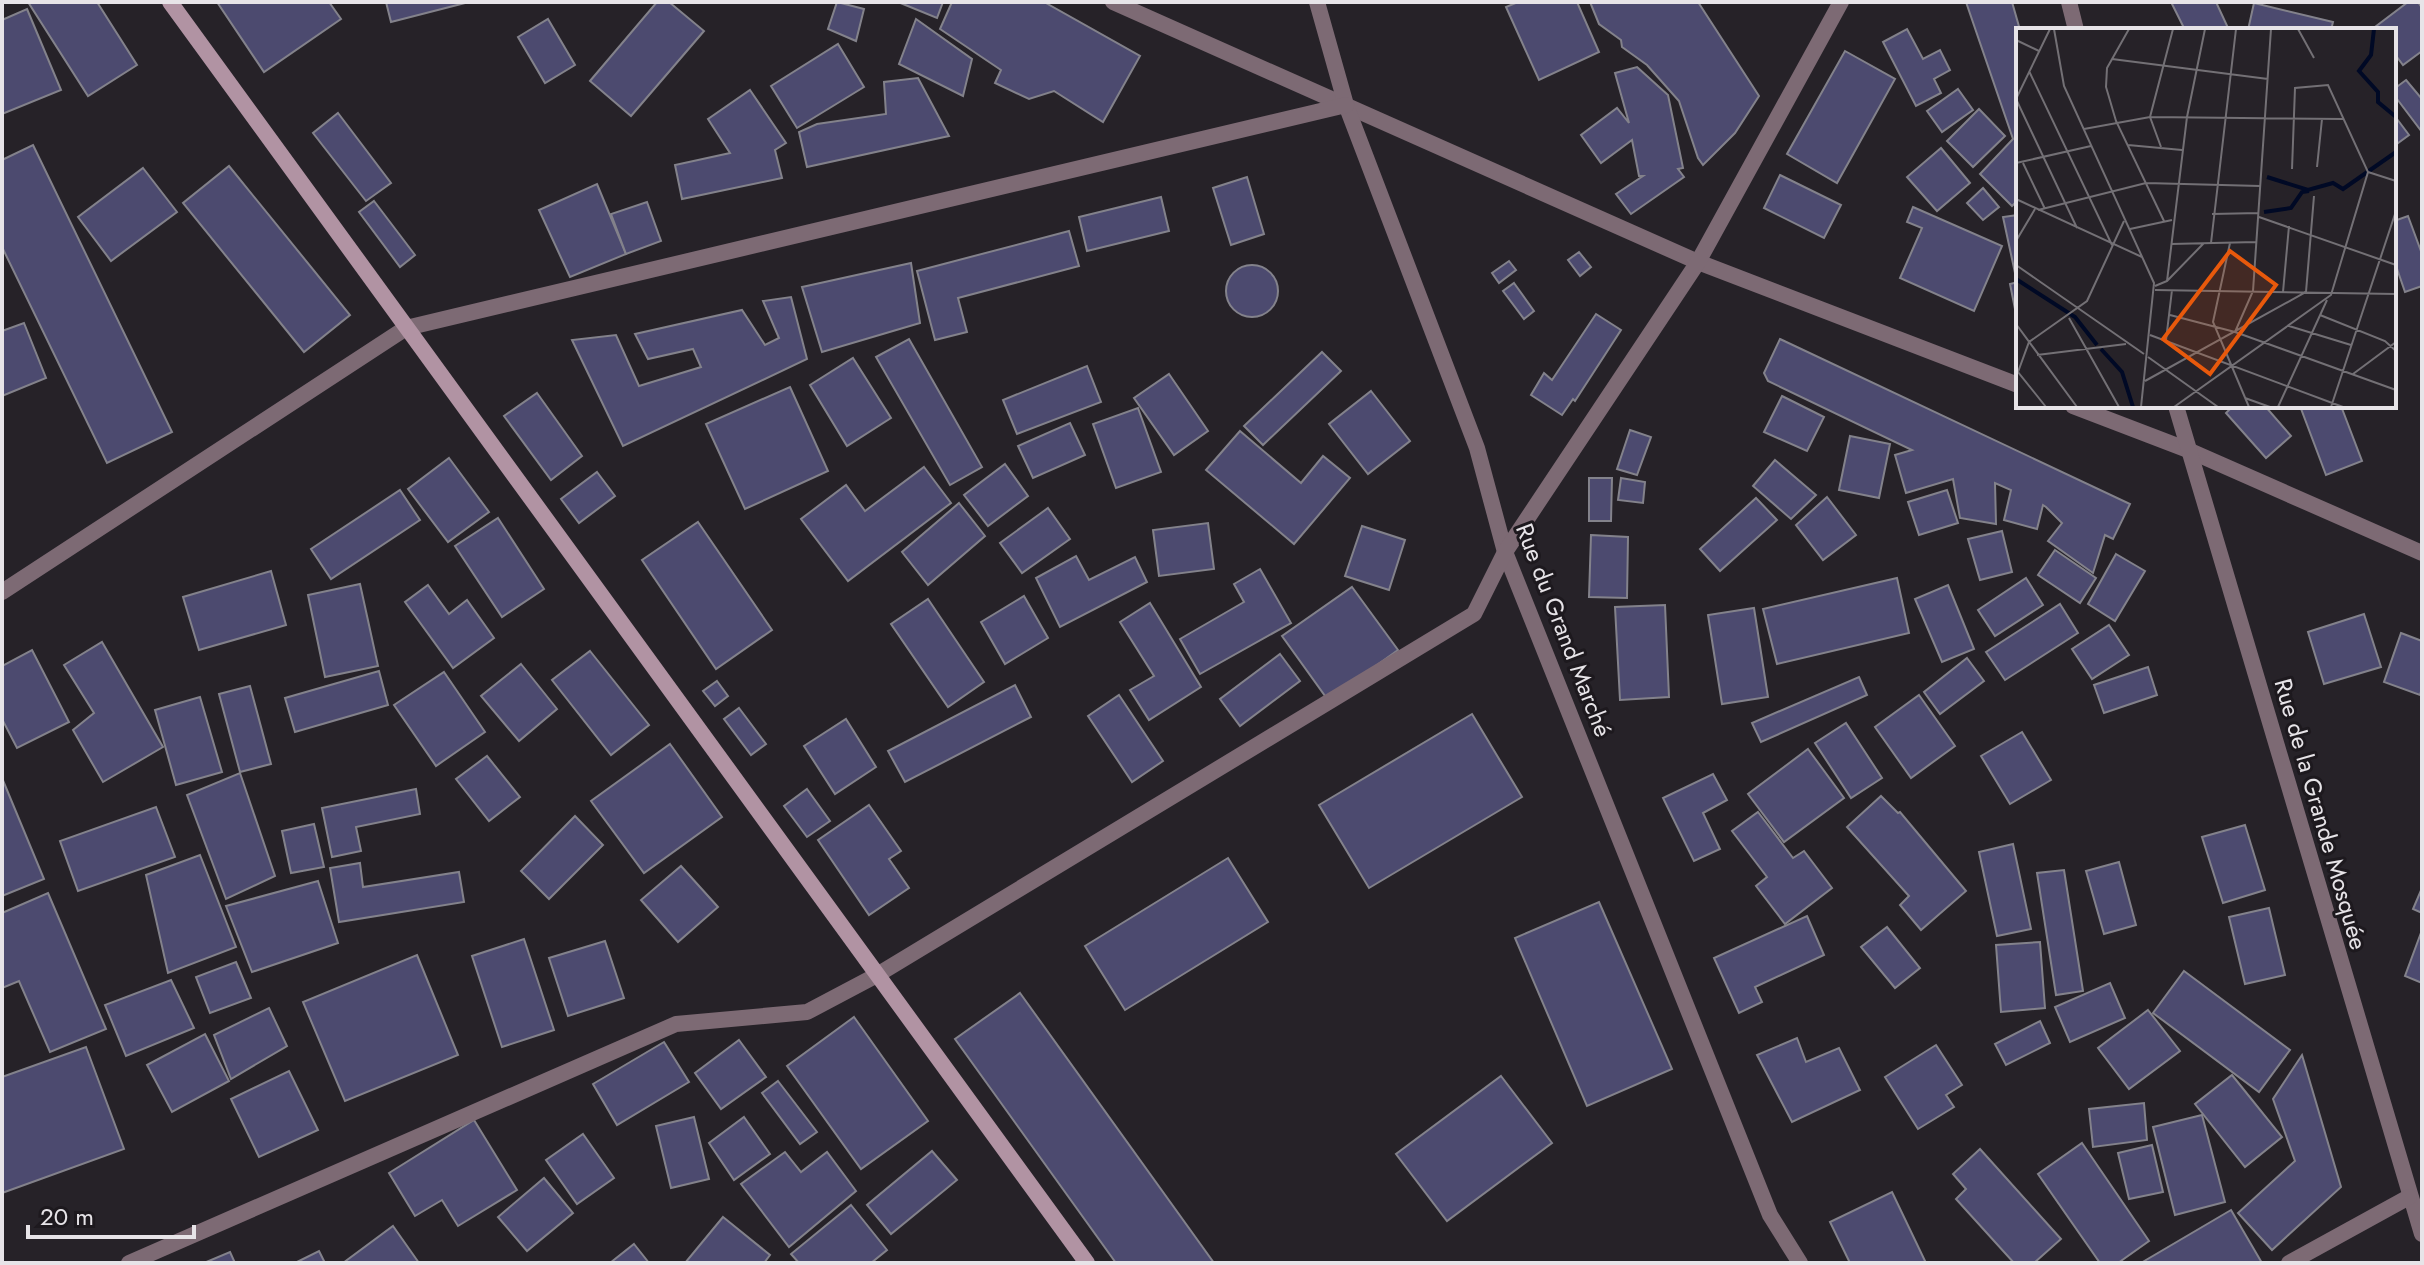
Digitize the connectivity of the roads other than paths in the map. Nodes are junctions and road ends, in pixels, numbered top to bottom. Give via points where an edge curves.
1 (170, 2) edge
2 (1113, 2) edge
3 (1317, 2) edge
4 (1841, 2) edge
5 (2069, 2) edge
6 (2076, 28) edge
7 (1346, 105) junction
8 (1698, 262) junction
9 (406, 328) junction
10 (2016, 384) edge
11 (2078, 408) edge
12 (2177, 408) edge
13 (2188, 450) junction
14 (1505, 552) junction
15 (2422, 553) edge
16 (2, 592) edge
17 (877, 975) junction
18 (2409, 1197) junction
19 (2422, 1234) edge
20 (129, 1263) edge
21 (1087, 1263) edge
22 (1800, 1263) edge
23 (2289, 1263) edge

1 - 9 main road
2 - 7 street
3 - 7 street, Rue du Grand Marché
4 - 8 street
5 - 6 street
7 - 8 street
7 - 9 street
7 - 14 street, Rue du Grand Marché via 1477,448
8 - 10 street
8 - 14 street
9 - 16 street
9 - 17 main road
11 - 13 street
12 - 13 street, Rue de la Grande Mosquée
13 - 15 street
13 - 18 street, Rue de la Grande Mosquée
14 - 17 street via 1474,614
14 - 22 street, Rue du Grand Marché via 1770,1215
17 - 20 street via 807,1012 676,1024
17 - 21 main road
18 - 19 street, Rue de la Grande Mosquée
18 - 23 street

